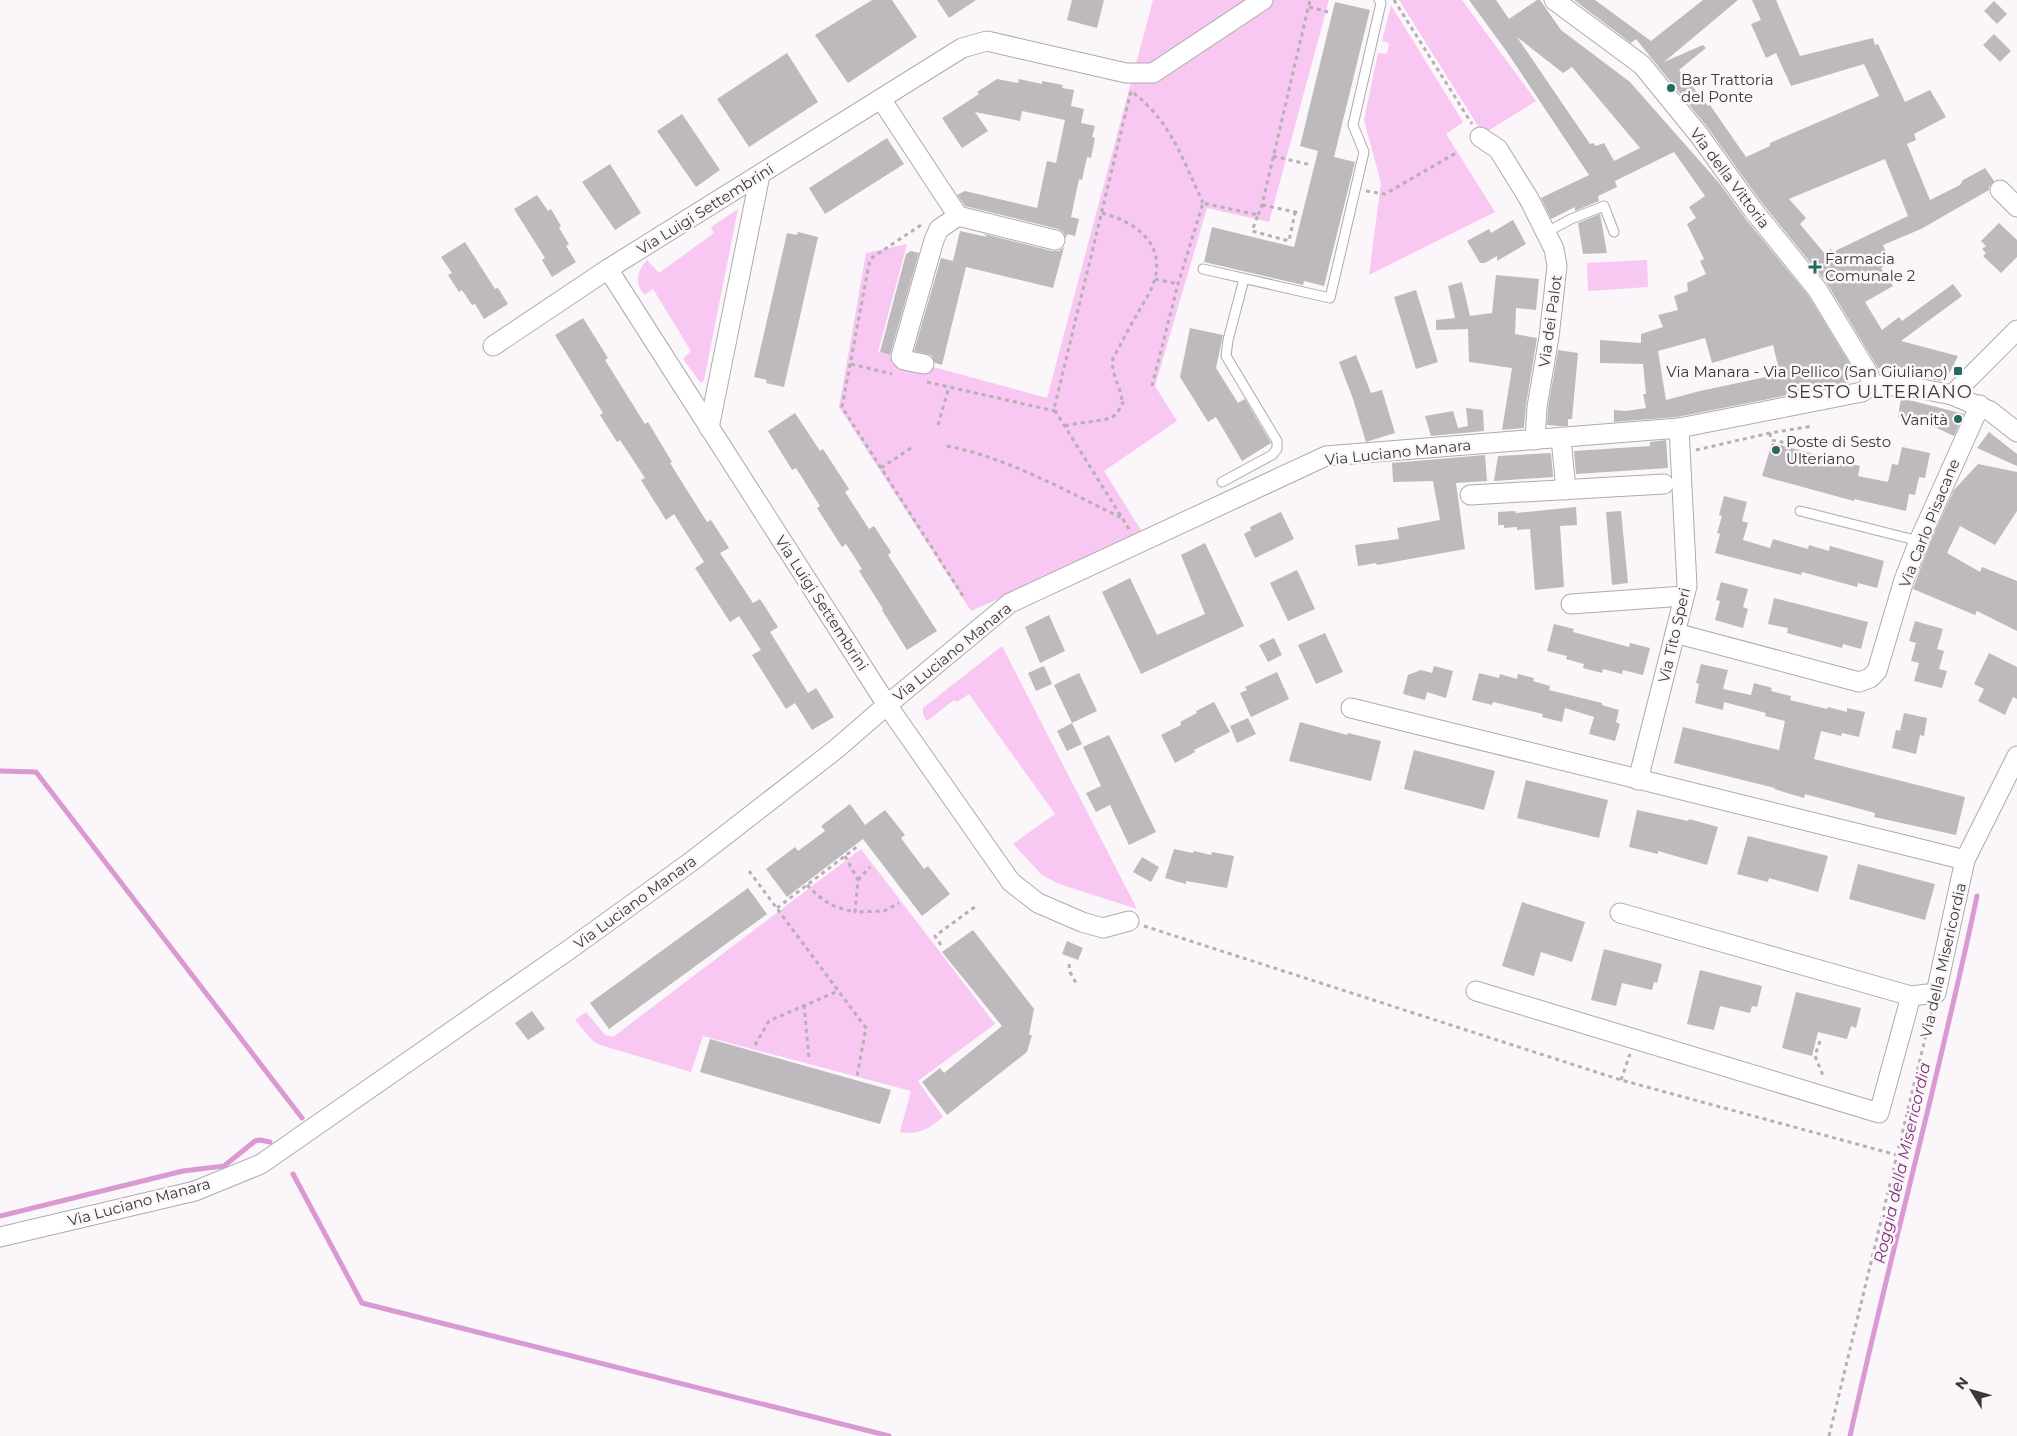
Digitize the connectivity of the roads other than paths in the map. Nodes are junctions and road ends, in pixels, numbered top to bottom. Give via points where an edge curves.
1 (1263, 0) edge
2 (1379, 0) edge
3 (1554, 0) edge
4 (881, 99) junction
5 (1480, 137) road end
6 (760, 175) junction
7 (2000, 190) dead end
8 (2017, 207) edge
9 (958, 216) junction
10 (1614, 232) dead end
11 (1546, 233) junction
12 (1055, 240) dead end
13 (608, 269) junction
14 (1203, 269) dead end
15 (1244, 279) junction
16 (2017, 330) edge
17 (493, 346) dead end
18 (923, 373) road end
19 (1873, 385) junction
20 (1952, 395) junction
21 (1980, 405) junction
22 (709, 428) junction
23 (1679, 428) junction
24 (2017, 432) edge
25 (1561, 438) junction
26 (1535, 440) junction
27 (1222, 482) dead end
28 (1664, 484) dead end
29 (1566, 490) junction
30 (1470, 495) dead end
31 (1800, 511) dead end
32 (1919, 541) junction
33 (1684, 596) junction
34 (1571, 604) dead end
35 (1675, 634) junction
36 (887, 705) junction
37 (1351, 708) dead end
38 (2017, 756) edge
39 (1638, 780) junction
40 (1965, 860) junction
41 (1620, 913) dead end
42 (1129, 921) road end
43 (1476, 991) dead end
44 (1911, 996) junction
45 (0, 1237) edge

1 - 4 street, Via Luigi Settembrini via 1153,73 1126,73 987,41 962,48
2 - 15 lane via 1381,3 1353,125 1364,152 1330,298
3 - 19 street, Via della Vittoria via 1642,65 1817,289
4 - 6 street, Via Luigi Settembrini
4 - 9 street
5 - 11 street, Via dei Palot via 1498,149
6 - 13 street, Via Luigi Settembrini
6 - 22 street
7 - 8 street
9 - 12 street
9 - 18 street via 939,229 934,240 901,357
10 - 11 lane via 1604,206
11 - 26 street, Via dei Palot via 1554,249 1557,266
13 - 17 street
13 - 22 street, Via Luigi Settembrini
14 - 15 lane
15 - 27 lane via 1226,356 1277,442 1277,448 1272,455
16 - 20 street
19 - 20 street, Via Luciano Manara via 1912,387
19 - 23 street, Via Luciano Manara via 1862,392
20 - 21 street, Via Luciano Manara
21 - 24 street, Via Luciano Manara
21 - 32 street, Via Carlo Pisacane
22 - 36 street, Via Luigi Settembrini
23 - 25 street, Via Luciano Manara
23 - 33 street, Via Tito Speri via 1687,586
25 - 26 street, Via Luciano Manara
25 - 29 street
26 - 36 street, Via Luciano Manara via 1326,456 1010,603
28 - 29 street
29 - 30 street
31 - 32 lane
32 - 35 street, Via Carlo Pisacane via 1877,671 1860,682
33 - 34 street
33 - 35 street, Via Tito Speri
35 - 39 street, Via Tito Speri
36 - 42 street, Via Luigi Settembrini via 1011,882 1038,903 1082,922 1103,928
36 - 45 street, Via Luciano Manara via 835,750 692,861 570,950 261,1164 195,1191
37 - 39 street
38 - 40 street, Via della Misericordia
39 - 40 street
40 - 44 street, Via della Misericordia via 1936,993
41 - 44 street
43 - 44 street via 1879,1113

